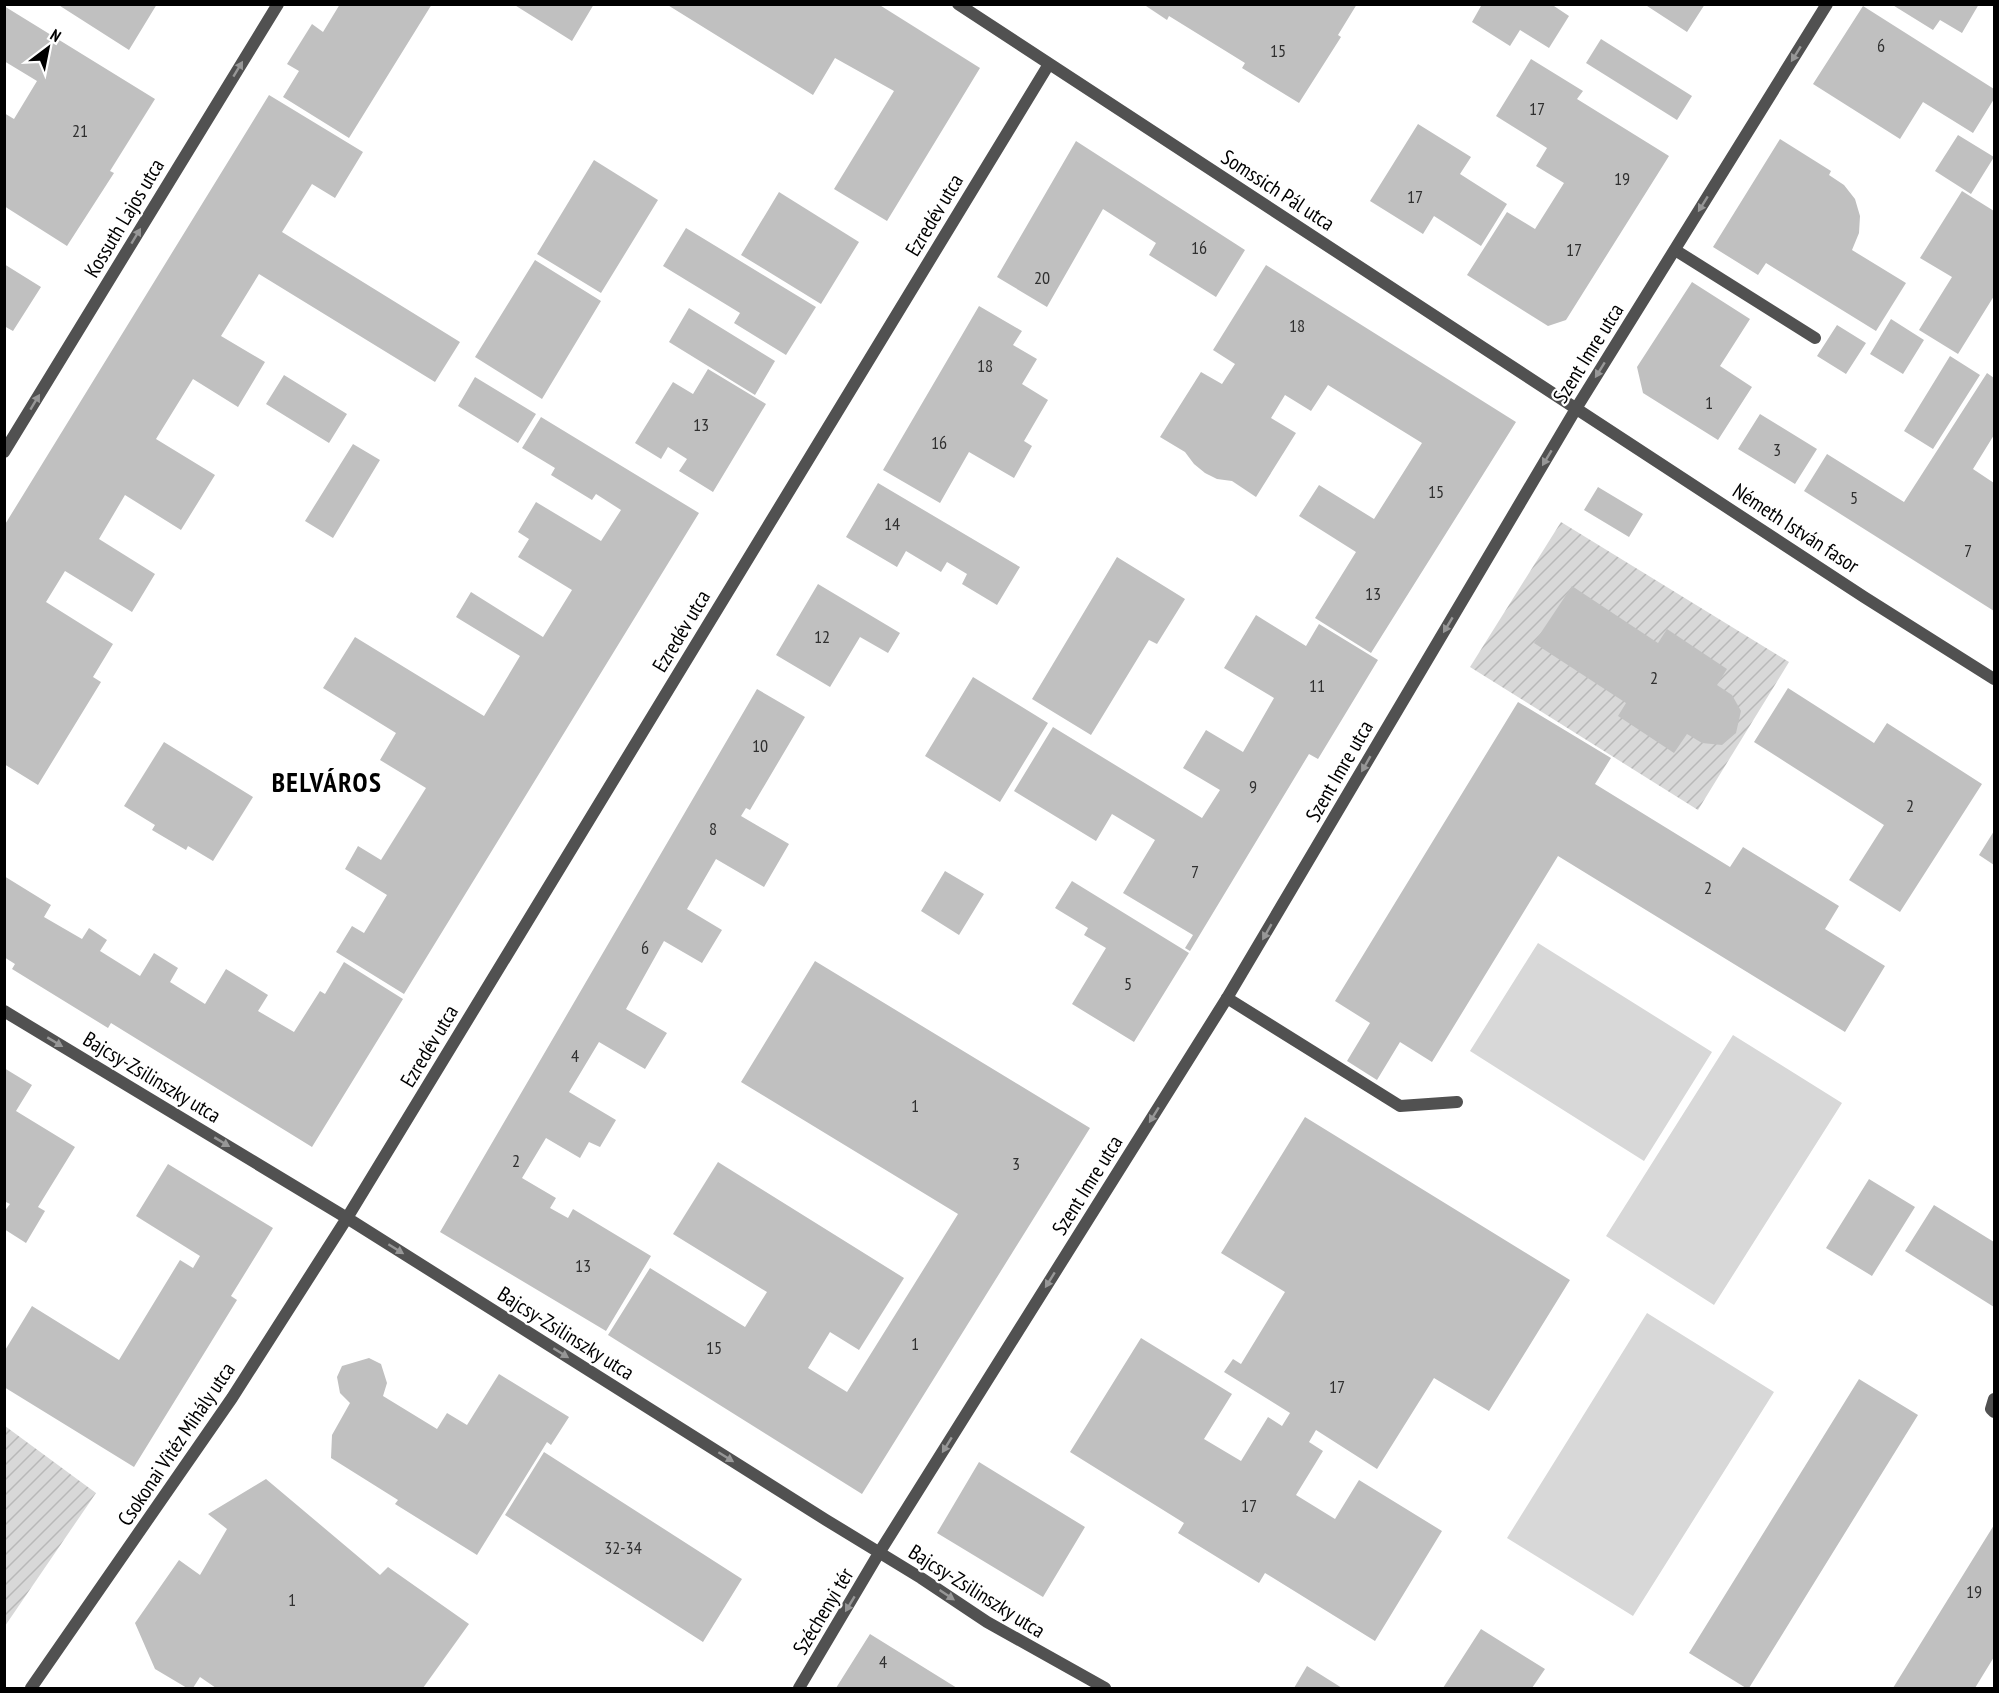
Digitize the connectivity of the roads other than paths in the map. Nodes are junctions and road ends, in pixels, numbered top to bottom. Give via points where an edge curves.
1 (278, 4) edge
2 (958, 4) edge
3 (1827, 4) edge
4 (1049, 64) junction
5 (1675, 250) junction
6 (1815, 338) dead end
7 (1577, 407) junction
8 (4, 452) edge
9 (1995, 679) edge
10 (1227, 998) junction
11 (4, 1011) edge
12 (1457, 1102) dead end
13 (347, 1218) junction
14 (1995, 1400) edge
15 (1995, 1412) edge
16 (879, 1553) junction
17 (31, 1689) edge
18 (799, 1689) edge
19 (1105, 1689) edge

8 -> 1 street, Kossuth Lajos utca
2 - 4 street, Somssich Pál utca
3 -> 5 street, Szent Imre utca
4 - 7 street, Somssich Pál utca
4 - 13 street, Ezredév utca
5 - 6 street
5 -> 7 street, Szent Imre utca
7 - 9 street, Németh István fasor
7 -> 10 street, Szent Imre utca
10 - 12 street via 1401,1106
10 -> 16 street, Szent Imre utca
11 -> 13 street, Bajcsy-Zsilinszky utca
13 -> 16 street, Bajcsy-Zsilinszky utca
13 - 17 street, Csokonai Vitéz Mihály utca via 232,1398
14 - 15 street via 1991,1409
16 -> 18 street, Széchenyi tér
16 -> 19 street, Bajcsy-Zsilinszky utca via 987,1622

